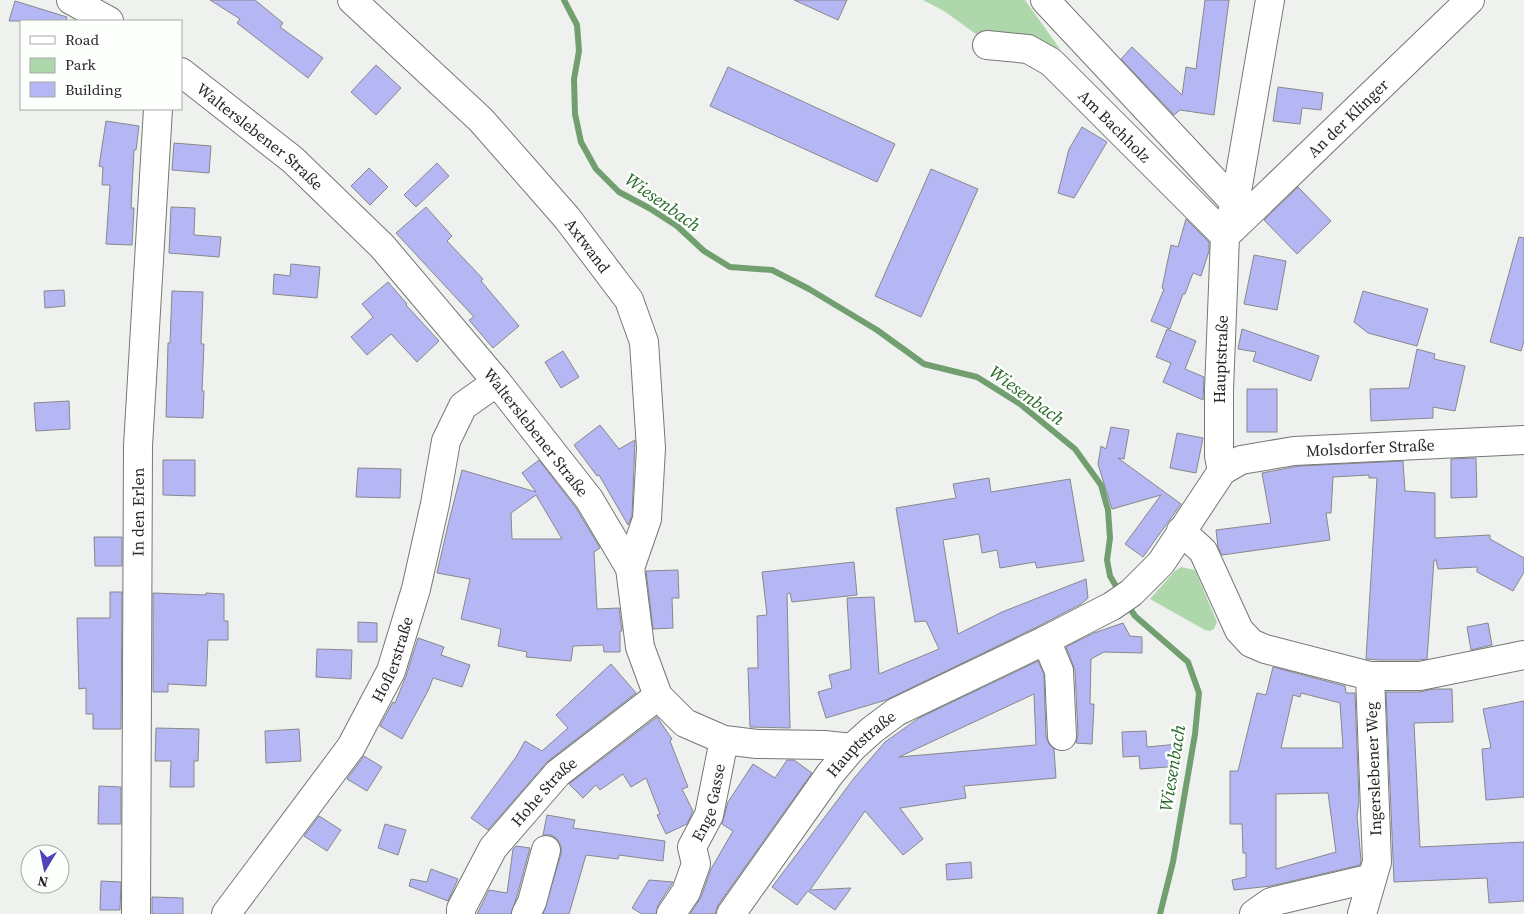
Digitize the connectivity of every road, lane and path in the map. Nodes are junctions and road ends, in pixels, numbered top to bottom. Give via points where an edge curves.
1 (71, 0) edge
2 (352, 0) edge
3 (1044, 0) edge
4 (1270, 0) edge
5 (1470, 0) edge
6 (107, 20) edge
7 (987, 45) dead end
8 (182, 73) edge
9 (158, 110) edge
10 (1235, 203) junction
11 (1225, 236) junction
12 (498, 382) junction
13 (1524, 440) edge
14 (1222, 471) junction
15 (1181, 531) junction
16 (630, 568) junction
17 (1046, 640) junction
18 (1524, 655) edge
19 (1370, 676) junction
20 (658, 696) junction
21 (1062, 736) dead end
22 (724, 740) junction
23 (852, 748) junction
24 (546, 850) dead end
25 (1374, 870) junction
26 (136, 914) edge
27 (226, 914) edge
28 (461, 914) edge
29 (526, 914) edge
30 (670, 914) edge
31 (731, 914) edge
32 (1254, 914) edge
33 (1362, 914) edge

1 - 6 street
2 - 16 street, Axtwand via 481,120 567,218 629,300 644,342 651,448 647,518
3 - 10 street, Am Bachholz
4 - 10 street, Hauptstraße
5 - 11 street, An der Klinger
7 - 11 street, Am Bachholz via 1028,49 1051,62
8 - 12 street, Walterslebener Straße via 293,160 382,246
9 - 26 street, In den Erlen via 138,446
10 - 11 street, Hauptstraße
11 - 14 street, Hauptstraße via 1220,390
12 - 16 street, Walterslebener Straße via 589,498
12 - 27 street, Hoflerstraße via 463,406 446,441 416,589 391,671 351,747
13 - 14 street, Molsdorfer Straße via 1294,451 1241,460
14 - 15 street, Hauptstraße
15 - 17 street, Hauptstraße via 1161,563 1121,600
15 - 19 street via 1203,551 1239,630 1251,643
16 - 20 street, Walterslebener Straße via 640,646
17 - 21 street via 1059,671
17 - 23 street, Hauptstraße via 896,712
18 - 19 street via 1420,676
19 - 25 street, Ingerslebener Weg via 1367,801
20 - 22 street, Walterslebener Straße via 685,723
20 - 28 street, Hohe Straße via 558,773 493,848
22 - 23 street, Walterslebener Straße
22 - 30 street, Enge Gasse via 709,815 692,847 696,864 686,892
23 - 31 street, Hauptstraße
24 - 29 street
25 - 32 street via 1271,902
25 - 33 street, Ingerslebener Weg

